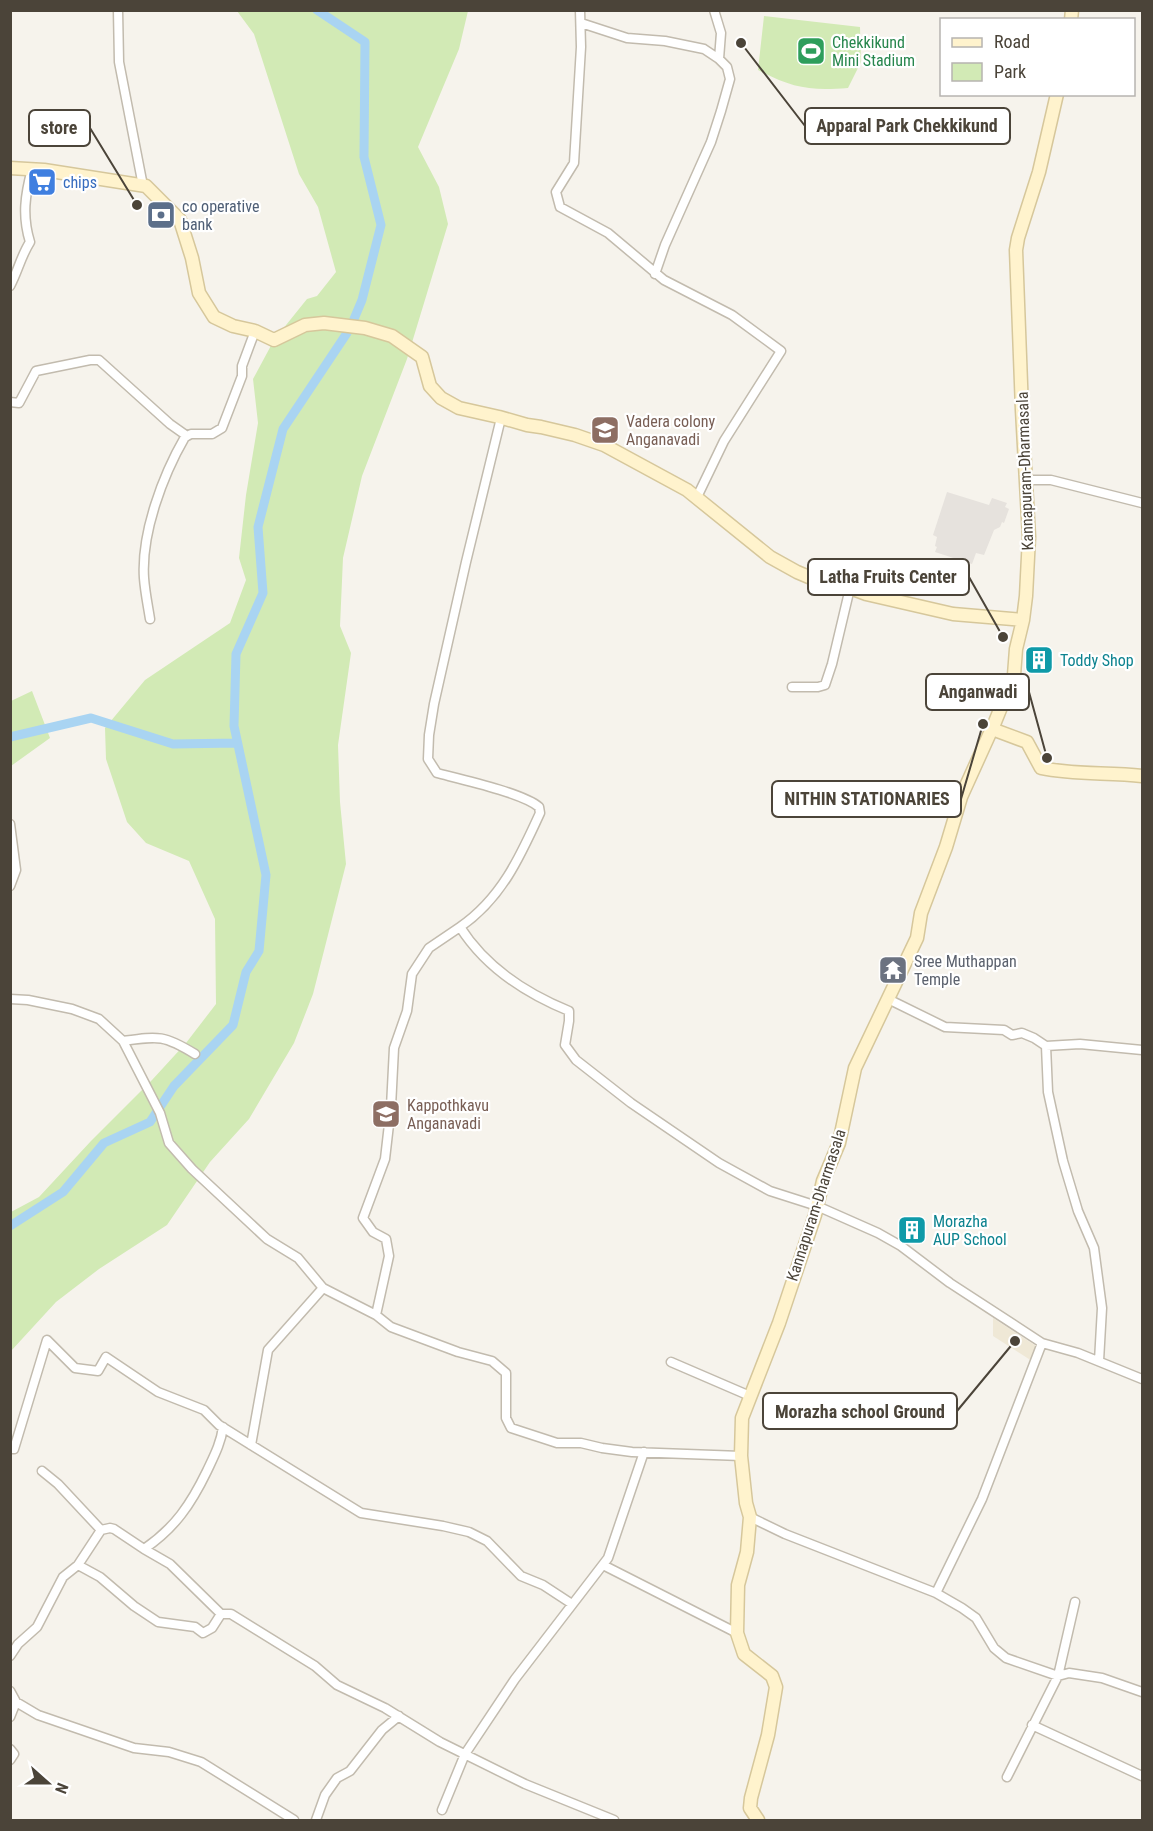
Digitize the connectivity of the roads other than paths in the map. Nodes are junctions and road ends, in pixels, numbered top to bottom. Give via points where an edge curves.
1 (118, 10) edge
2 (580, 10) edge
3 (714, 10) edge
4 (580, 23) junction
5 (719, 59) junction
6 (1057, 96) edge
7 (10, 168) edge
8 (32, 169) junction
9 (144, 186) junction
10 (655, 274) junction
11 (10, 286) edge
12 (255, 331) junction
13 (10, 402) edge
14 (501, 418) junction
15 (187, 436) junction
16 (1027, 480) junction
17 (697, 497) junction
18 (1143, 503) edge
19 (850, 588) junction
20 (150, 619) dead end
21 (1023, 620) junction
22 (792, 687) dead end
23 (992, 729) junction
24 (1143, 776) edge
25 (10, 824) edge
26 (10, 885) edge
27 (460, 927) junction
28 (10, 999) edge
29 (888, 999) junction
30 (123, 1041) junction
31 (1046, 1046) junction
32 (1143, 1050) edge
33 (195, 1054) dead end
34 (817, 1206) junction
35 (323, 1287) junction
36 (376, 1316) junction
37 (1042, 1342) junction
38 (1099, 1361) junction
39 (671, 1362) dead end
40 (1143, 1379) edge
41 (750, 1396) junction
42 (223, 1427) junction
43 (251, 1445) junction
44 (10, 1449) edge
45 (644, 1452) junction
46 (741, 1456) junction
47 (42, 1471) dead end
48 (750, 1518) junction
49 (100, 1530) junction
50 (144, 1550) junction
51 (78, 1565) junction
52 (603, 1565) junction
53 (936, 1593) junction
54 (1075, 1602) dead end
55 (572, 1604) junction
56 (221, 1614) junction
57 (737, 1633) junction
58 (10, 1656) edge
59 (1058, 1676) junction
60 (10, 1691) edge
61 (1143, 1692) edge
62 (16, 1702) junction
63 (399, 1716) junction
64 (10, 1717) edge
65 (1032, 1725) junction
66 (10, 1749) edge
67 (465, 1754) junction
68 (10, 1760) edge
69 (1143, 1776) edge
70 (1007, 1778) dead end
71 (442, 1810) dead end
72 (294, 1821) edge
73 (316, 1821) edge
74 (614, 1821) edge
75 (758, 1821) edge

1 - 9 street via 120,62
2 - 4 street
3 - 5 street via 722,33
4 - 5 street via 627,38 665,40 704,49
4 - 10 street via 574,163 556,192 560,207 608,233
5 - 10 street via 727,66 730,79 721,111
6 - 16 main road, Kannapuram-Dharmasala via 1017,250
7 - 8 main road
8 - 9 main road
8 - 11 street via 24,214 30,242
9 - 12 main road via 180,220 199,293 214,317
10 - 17 street via 732,315 781,351 724,441
12 - 14 main road via 274,340 305,325 324,323 392,336 422,357 430,386 441,398 459,408
12 - 15 street via 222,428 212,434
13 - 15 street via 19,403 36,372 99,360
14 - 17 main road via 603,445
14 - 27 street via 448,637 428,759 437,772 526,800 539,807 540,813 517,863 499,890
15 - 20 street via 164,481 147,544 144,577
16 - 18 street via 1051,480
16 - 21 main road, Kannapuram-Dharmasala via 1029,537
17 - 19 main road via 770,557 823,583
19 - 21 main road via 953,614
19 - 22 street via 825,685
21 - 23 main road, Kannapuram-Dharmasala via 1014,675
23 - 24 main road via 1027,742 1041,768
23 - 29 main road, Kannapuram-Dharmasala via 961,797 921,913 917,938
25 - 26 street via 16,870
27 - 34 street via 491,964 519,987 569,1011 565,1045 576,1059 615,1090 719,1162 770,1191
27 - 36 street via 429,948 412,974 408,1011 394,1048 385,1159 363,1218 386,1239 389,1256
28 - 30 street via 72,1009 99,1019
29 - 31 street via 945,1027 1022,1033
29 - 34 main road, Kannapuram-Dharmasala via 855,1068 839,1143
30 - 33 street via 154,1036
30 - 35 street via 158,1110 169,1143 267,1239 298,1258
31 - 32 street via 1080,1044
31 - 38 street via 1048,1092 1063,1161 1094,1248 1102,1308
34 - 37 street via 901,1245 950,1283
34 - 41 main road, Kannapuram-Dharmasala via 779,1323
35 - 36 street
35 - 43 street via 268,1350
36 - 45 street via 391,1328 492,1361 506,1373 506,1418 511,1428 557,1443
37 - 38 street
37 - 53 street via 982,1499
38 - 40 street
39 - 41 street
41 - 46 main road, Kannapuram-Dharmasala via 742,1418
42 - 43 street
42 - 44 street via 204,1410 158,1392 106,1357 98,1371 75,1368 47,1340 14,1449
42 - 50 street via 216,1454 192,1502
43 - 55 street via 361,1513 470,1532 487,1541 521,1576
45 - 46 street
45 - 52 street
46 - 48 main road, Kannapuram-Dharmasala
47 - 49 street
48 - 53 street
48 - 57 main road, Kannapuram-Dharmasala via 747,1552 738,1585
49 - 50 street via 114,1529
49 - 51 street
50 - 56 street via 170,1564
51 - 56 street via 158,1622 195,1627 203,1633 212,1628
51 - 58 street via 63,1577 37,1628
52 - 55 street
52 - 57 street
53 - 59 street via 976,1618 994,1648 1006,1658
54 - 59 street
55 - 67 street via 514,1679
56 - 63 street via 231,1614 315,1666 337,1685
57 - 75 main road, Kannapuram-Dharmasala via 744,1654 772,1676 776,1687 751,1798 750,1808
59 - 61 street via 1070,1673 1102,1678
59 - 65 street
60 - 62 street
62 - 64 street
62 - 72 street via 38,1714 134,1748 168,1752 201,1762
63 - 67 street
63 - 73 street via 382,1730 350,1771 337,1778 325,1795
65 - 69 street
65 - 70 street
66 - 68 street via 14,1754
67 - 71 street
67 - 74 street

